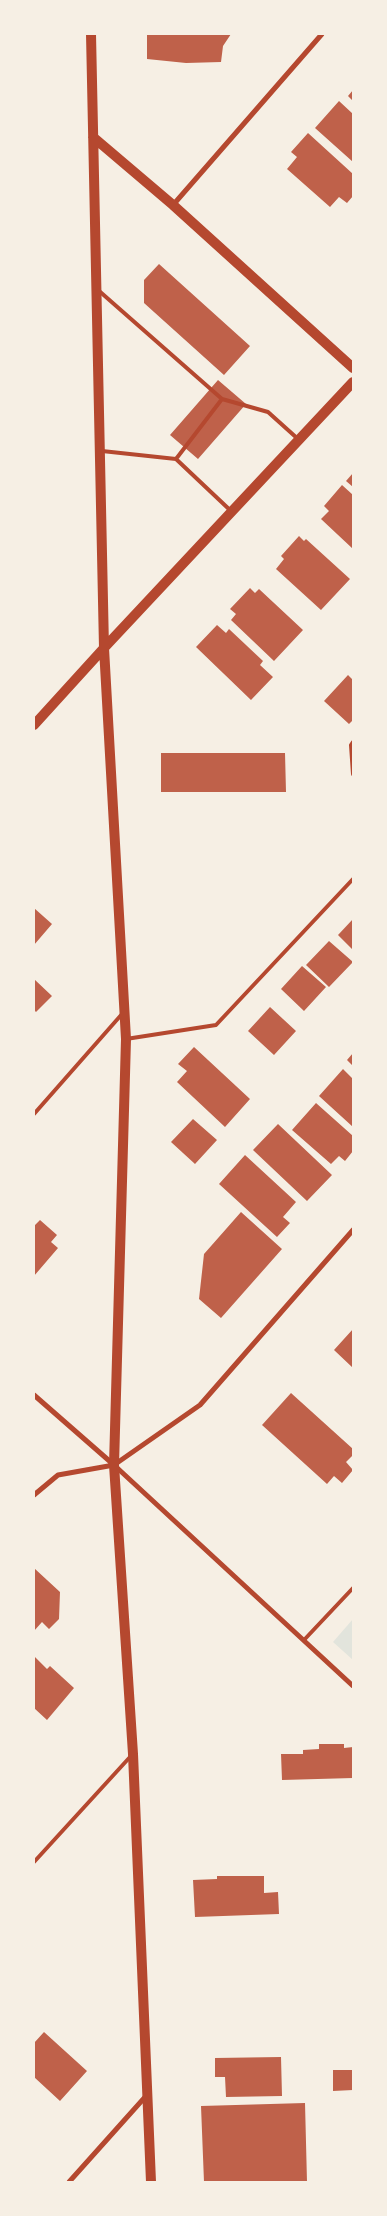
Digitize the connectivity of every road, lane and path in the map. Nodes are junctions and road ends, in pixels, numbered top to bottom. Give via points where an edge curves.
1 (91, 34) edge
2 (322, 34) edge
3 (93, 137) junction
4 (173, 205) junction
5 (96, 288) junction
6 (353, 368) edge
7 (353, 382) edge
8 (222, 398) junction
9 (299, 440) junction
10 (100, 451) junction
11 (176, 459) junction
12 (232, 512) junction
13 (104, 648) junction
14 (34, 726) edge
15 (353, 742) edge
16 (353, 774) edge
17 (353, 880) edge
18 (125, 1010) junction
19 (126, 1039) junction
20 (34, 1114) edge
21 (353, 1230) edge
22 (34, 1395) edge
23 (114, 1465) junction
24 (34, 1495) edge
25 (353, 1588) edge
26 (304, 1640) junction
27 (353, 1686) edge
28 (133, 1754) junction
29 (34, 1862) edge
30 (146, 2096) junction
31 (69, 2182) edge
32 (151, 2182) edge

1 - 3 main road
2 - 4 street
3 - 4 main road
3 - 5 main road
4 - 6 main road
5 - 8 lane
5 - 10 main road
7 - 9 main road
8 - 9 lane via 268,412
8 - 11 lane
9 - 12 main road
10 - 11 lane
10 - 13 main road
11 - 12 lane
12 - 13 main road
13 - 14 main road
13 - 18 main road
15 - 16 lane
17 - 19 lane via 216,1025
18 - 19 main road
18 - 20 lane
19 - 23 main road
21 - 23 street via 200,1404
22 - 23 street
23 - 24 street via 58,1475
23 - 26 street
23 - 28 main road
25 - 26 lane
26 - 27 street
28 - 29 lane
28 - 30 main road
30 - 31 street
30 - 32 main road

